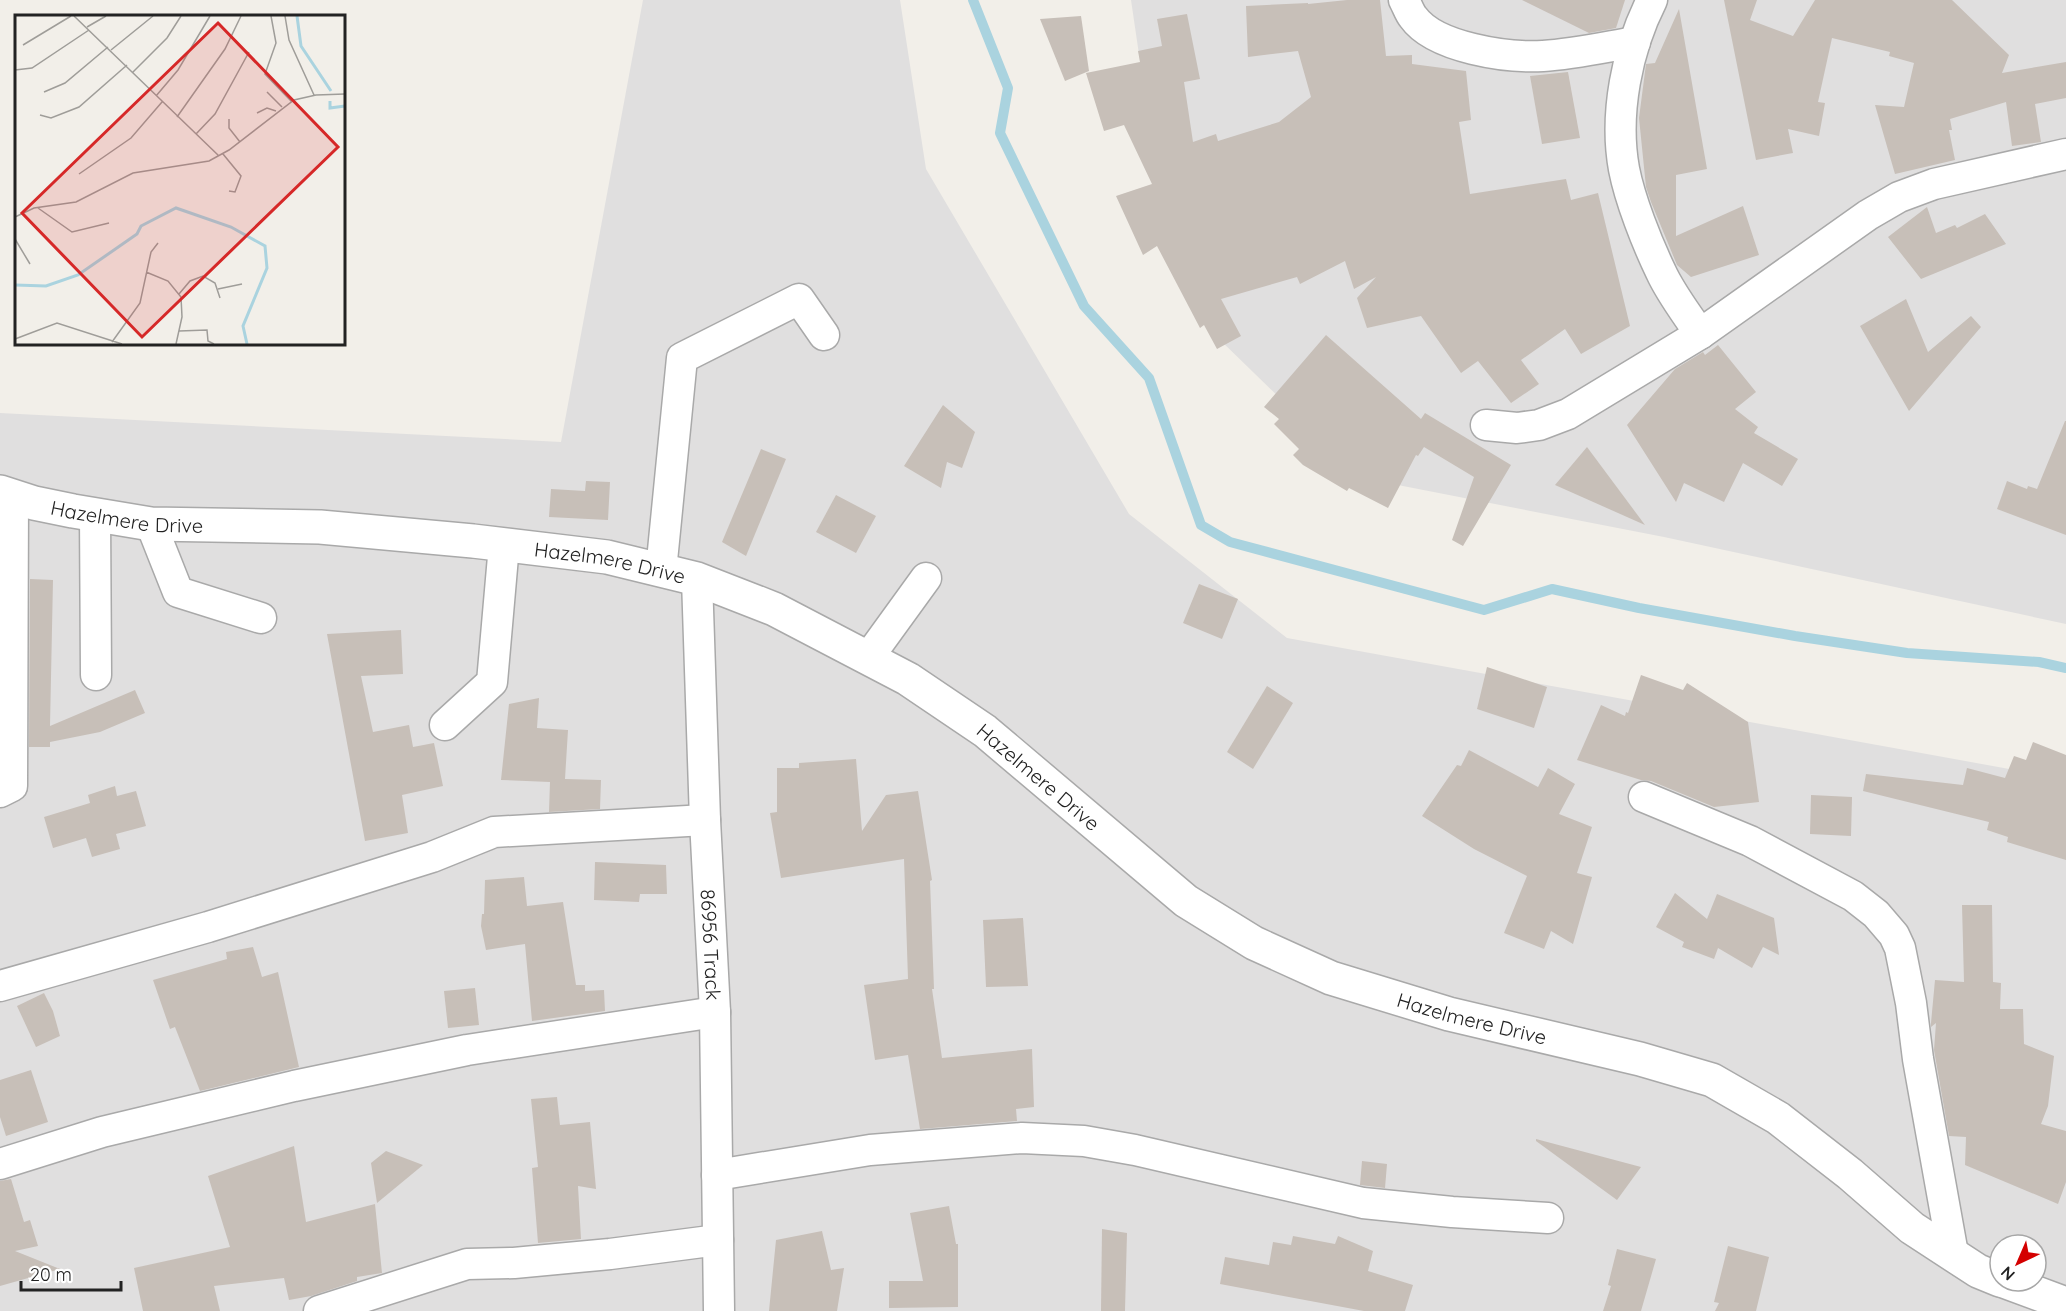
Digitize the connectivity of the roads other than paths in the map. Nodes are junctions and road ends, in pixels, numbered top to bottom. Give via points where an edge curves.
1 (1404, 0) edge
2 (1652, 0) edge
3 (1635, 42) junction
4 (2066, 154) edge
5 (1700, 334) junction
6 (824, 335) dead end
7 (1486, 425) dead end
8 (6, 494) edge
9 (95, 515) junction
10 (151, 524) junction
11 (504, 545) junction
12 (661, 571) junction
13 (926, 578) dead end
14 (697, 579) junction
15 (261, 618) dead end
16 (868, 658) junction
17 (96, 675) dead end
18 (445, 725) dead end
19 (0, 792) edge
20 (1644, 797) dead end
21 (705, 820) junction
22 (0, 986) edge
23 (715, 1012) junction
24 (0, 1164) edge
25 (717, 1175) junction
26 (1548, 1218) dead end
27 (718, 1240) junction
28 (1953, 1254) junction
29 (1988, 1275) edge
30 (2037, 1293) edge
31 (2066, 1304) edge
32 (319, 1311) edge
33 (718, 1311) edge

1 - 3 street via 1413,17 1432,34 1459,45 1505,54 1542,56
2 - 3 street
3 - 5 street via 1627,66 1620,129 1624,169 1661,274
4 - 5 street via 1934,184 1899,197
5 - 7 street via 1568,414 1517,428
6 - 12 street via 799,299 682,358
8 - 9 street, Hazelmere Drive
8 - 19 street via 12,786
9 - 10 street, Hazelmere Drive
9 - 17 street
10 - 11 street, Hazelmere Drive via 320,527
10 - 15 street via 178,592
11 - 12 street, Hazelmere Drive via 607,557
11 - 18 street via 492,682
12 - 14 street, Hazelmere Drive
13 - 16 street
14 - 16 street, Hazelmere Drive via 774,609
14 - 21 street, 86956 Track
16 - 28 street, Hazelmere Drive via 908,679 985,731 1186,901 1254,943 1331,978 1449,1014 1712,1080 1778,1118 1912,1228
20 - 28 street via 1750,841 1853,896 1894,935 1911,1003
21 - 22 street via 494,832 432,857 208,927
21 - 23 street, 86956 Track
23 - 24 street via 467,1050 294,1086 102,1132
23 - 25 street, 86956 Track
25 - 26 street via 870,1150 1022,1138 1084,1141 1364,1203
25 - 27 street, 86956 Track
27 - 32 street via 610,1254 467,1264
27 - 33 street, 86956 Track
28 - 29 street, Hazelmere Drive
30 - 31 street, Hazelmere Drive

